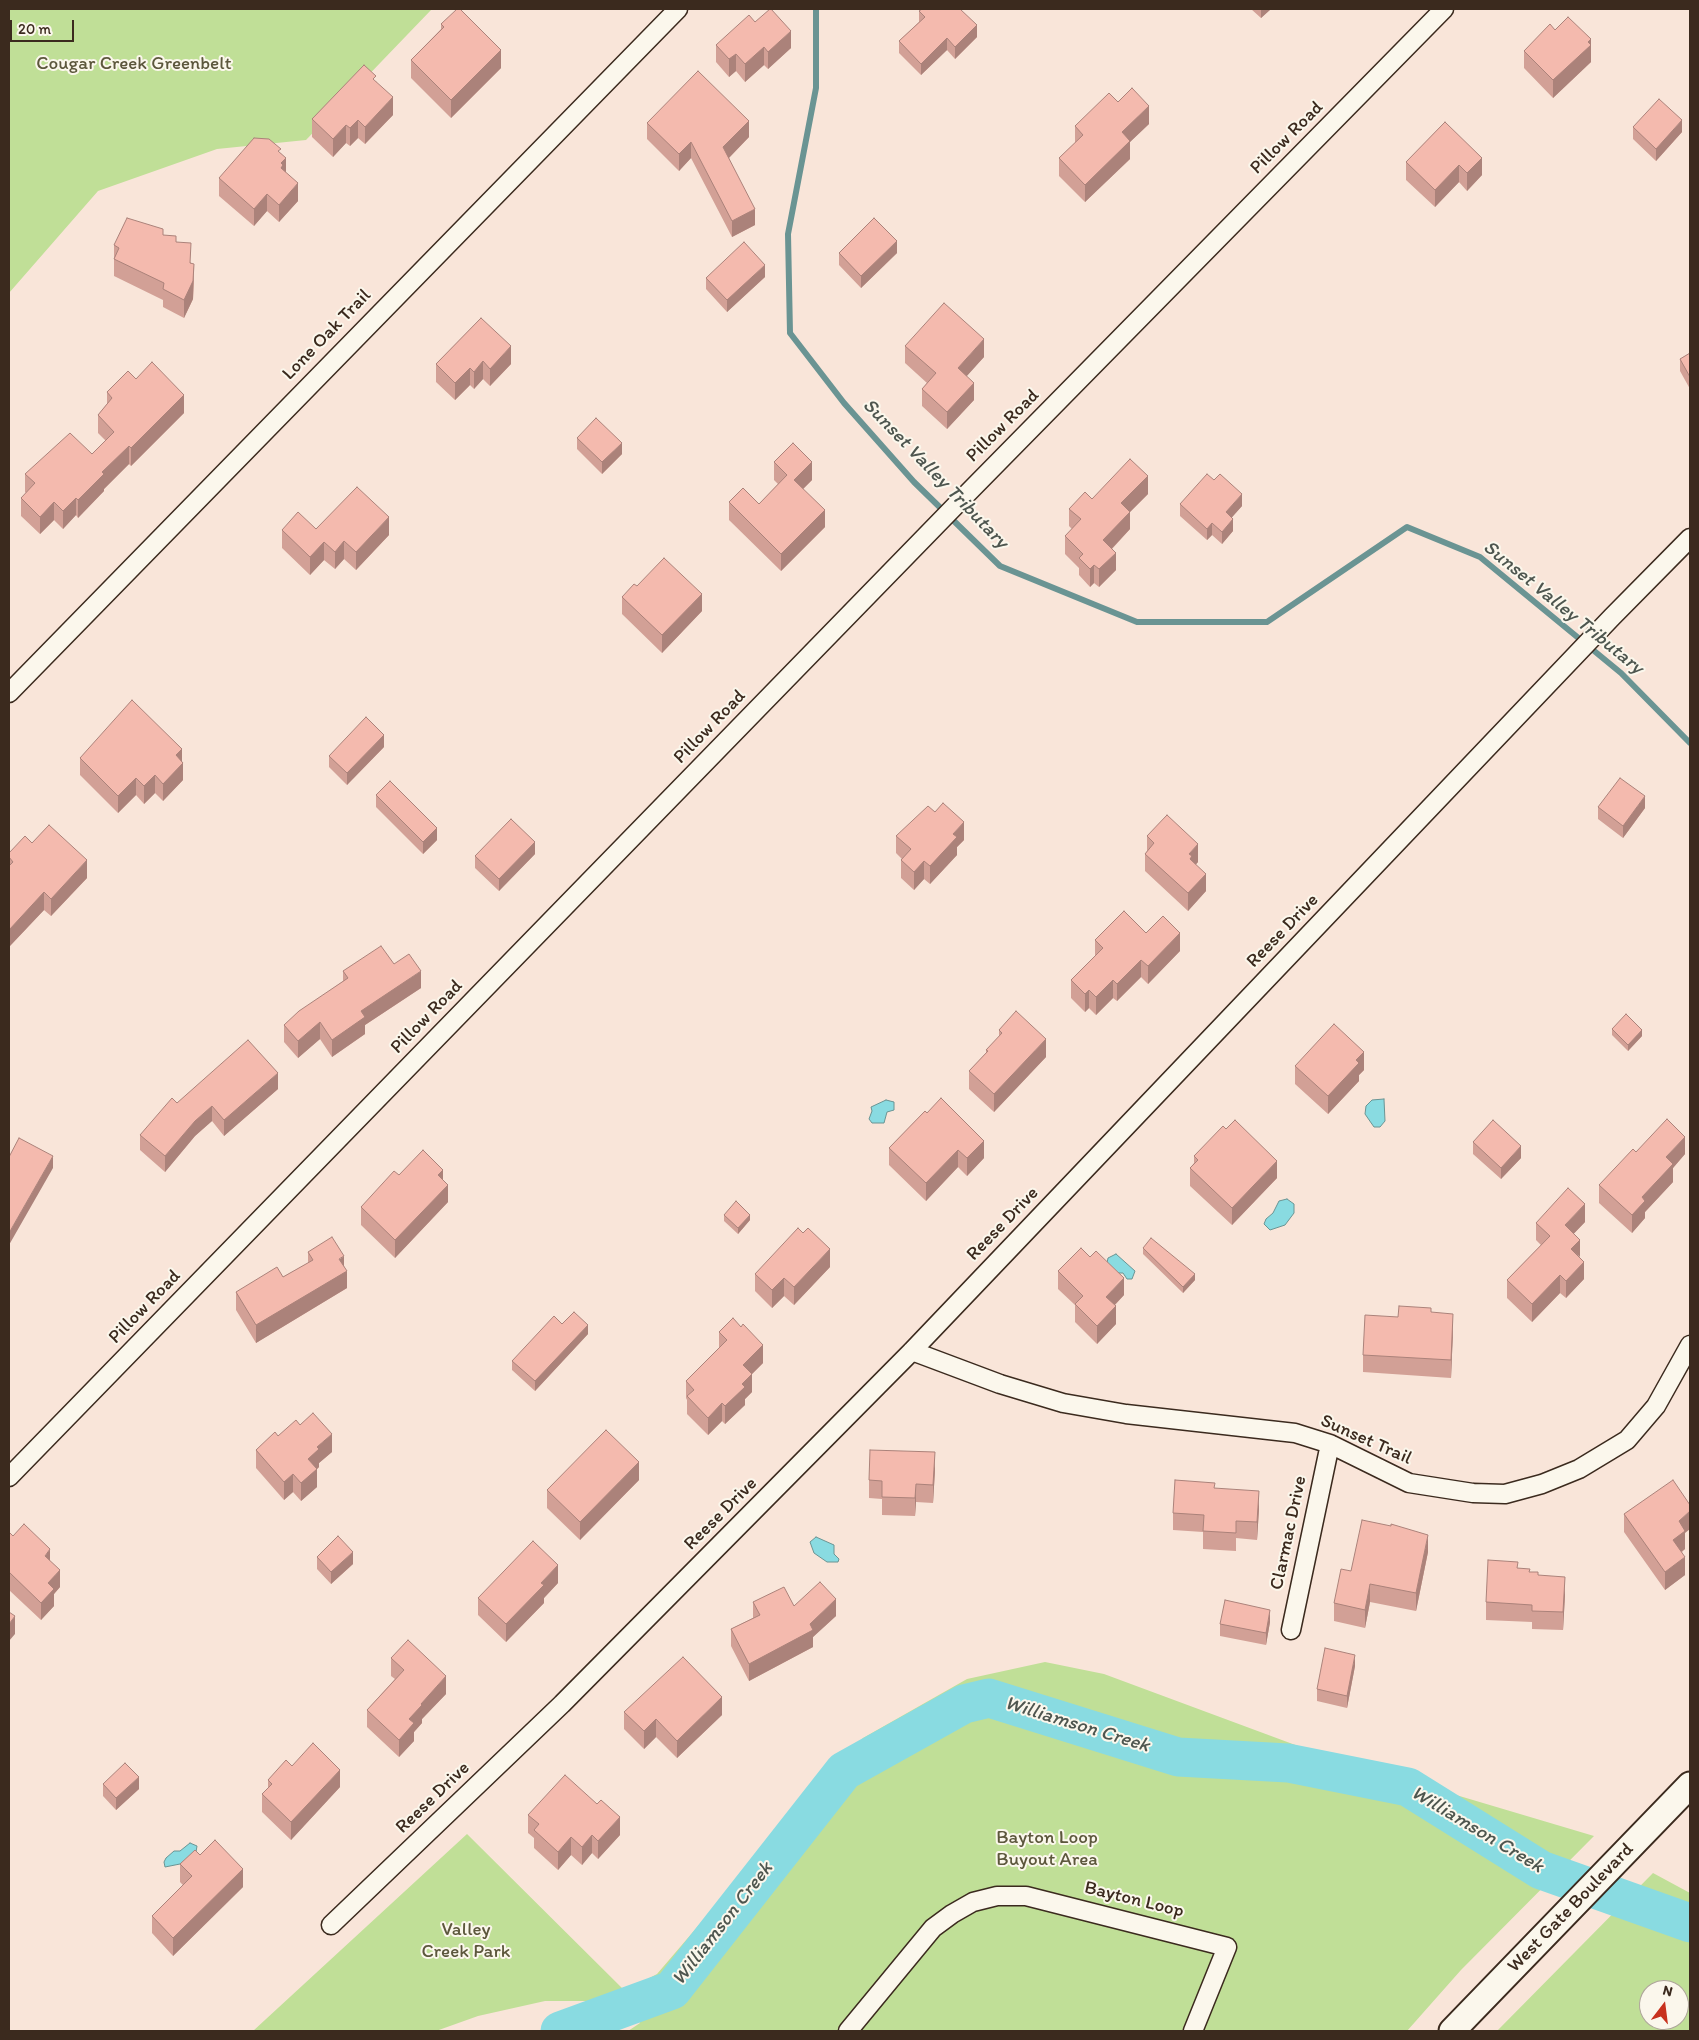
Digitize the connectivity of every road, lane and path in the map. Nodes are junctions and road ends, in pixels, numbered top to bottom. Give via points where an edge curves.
1 (678, 9) edge
2 (1444, 9) edge
3 (1690, 538) edge
4 (9, 693) edge
5 (1690, 1346) edge
6 (912, 1350) junction
7 (1330, 1444) junction
8 (9, 1477) edge
9 (1291, 1630) dead end
10 (1690, 1785) edge
11 (331, 1925) dead end
12 (848, 2031) edge
13 (1193, 2031) edge
14 (1452, 2031) edge

1 - 4 street, Lone Oak Trail
2 - 8 street, Pillow Road
3 - 6 street, Reese Drive
5 - 7 street, Sunset Trail via 1656,1406 1627,1440 1579,1469 1542,1484 1505,1494 1439,1490 1409,1483
6 - 7 street, Sunset Trail via 1063,1404 1295,1433
6 - 11 street, Reese Drive via 562,1704
7 - 9 street, Clarmac Drive
10 - 14 main road, West Gate Boulevard
12 - 13 street, Bayton Loop via 933,1928 973,1902 997,1896 1026,1896 1227,1947

